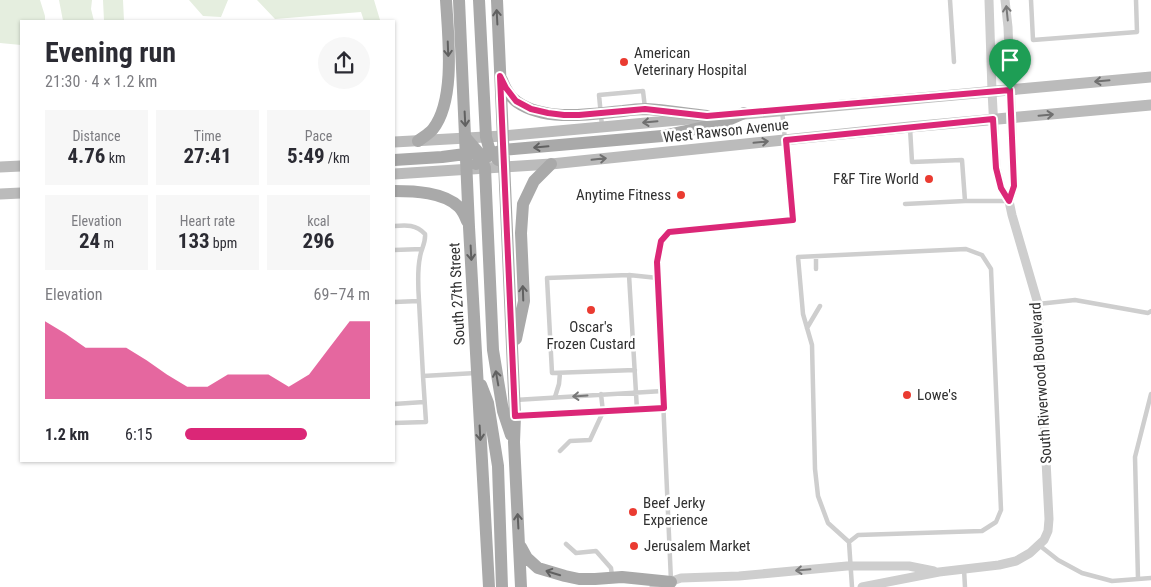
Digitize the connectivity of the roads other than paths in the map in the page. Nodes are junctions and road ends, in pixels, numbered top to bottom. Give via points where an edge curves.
1 (446, 0) edge
2 (459, 0) edge
3 (479, 0) edge
4 (497, 0) edge
5 (950, 0) edge
6 (989, 0) edge
7 (1005, 0) edge
8 (1031, 0) edge
9 (1136, 0) edge
10 (954, 62) dead end
11 (500, 76) junction
12 (1151, 77) edge
13 (1010, 90) junction
14 (992, 92) junction
15 (1151, 105) edge
16 (645, 109) junction
17 (782, 110) junction
18 (744, 113) junction
19 (707, 116) junction
20 (1011, 118) junction
21 (993, 119) junction
22 (602, 120) junction
23 (910, 127) junction
24 (503, 136) junction
25 (466, 137) junction
26 (418, 140) junction
27 (786, 140) junction
28 (395, 142) edge
29 (485, 153) junction
30 (395, 160) edge
31 (551, 164) junction
32 (20, 166) edge
33 (0, 167) edge
34 (504, 168) junction
35 (467, 170) junction
36 (395, 174) edge
37 (395, 190) edge
38 (20, 192) edge
39 (0, 194) edge
40 (964, 201) junction
41 (1009, 201) junction
42 (905, 204) dead end
43 (395, 226) edge
44 (469, 227) junction
45 (422, 249) junction
46 (395, 250) edge
47 (816, 257) junction
48 (816, 269) dead end
49 (629, 275) junction
50 (658, 278) junction
51 (419, 301) junction
52 (395, 302) edge
53 (1038, 304) junction
54 (820, 306) dead end
55 (1150, 312) edge
56 (1151, 320) edge
57 (807, 328) junction
58 (512, 358) junction
59 (635, 370) junction
60 (477, 373) junction
61 (560, 373) junction
62 (423, 376) junction
63 (663, 391) junction
64 (636, 392) junction
65 (601, 394) junction
66 (1151, 394) edge
67 (554, 397) junction
68 (514, 400) junction
69 (424, 402) junction
70 (395, 404) edge
71 (664, 408) junction
72 (637, 410) junction
73 (602, 412) junction
74 (515, 416) junction
75 (395, 424) edge
76 (514, 442) junction
77 (560, 450) dead end
78 (849, 542) junction
79 (519, 543) junction
80 (566, 544) dead end
81 (1039, 544) junction
82 (851, 566) junction
83 (964, 569) junction
84 (940, 572) junction
85 (612, 578) junction
86 (1151, 578) edge
87 (1138, 579) junction
88 (671, 584) edge
89 (489, 587) edge
90 (502, 587) edge
91 (521, 587) edge
92 (654, 587) edge
93 (852, 587) edge
94 (862, 587) edge
95 (965, 587) edge

1 -> 26 main road via 449,74 446,96 437,124
2 -> 25 main road
3 - 29 main road
11 -> 4 main road
5 - 10 lane
6 - 14 street, South Riverwood Boulevard
13 -> 7 street
8 - 9 lane via 1033,40 1137,32
11 - 22 main road via 516,101 531,109
11 - 24 main road
12 -> 13 main road, West Rawson Avenue
13 - 14 main road, West Rawson Avenue
13 - 20 street
14 - 17 main road, West Rawson Avenue
14 - 21 street, South Riverwood Boulevard
20 -> 15 main road, West Rawson Avenue
16 - 19 main road
16 - 22 main road
16 - 22 lane via 643,91 599,95
17 - 18 main road, West Rawson Avenue
17 - 27 lane
18 - 19 main road, West Rawson Avenue
18 -> 29 main road via 719,124 662,136
19 -> 22 main road, West Rawson Avenue
20 - 21 main road, West Rawson Avenue
20 - 41 street via 1014,186
21 - 23 main road, West Rawson Avenue
21 - 41 street, South Riverwood Boulevard via 996,168 1001,188
22 - 24 main road, West Rawson Avenue
23 - 27 main road, West Rawson Avenue
23 - 40 lane via 912,162 962,160
24 - 29 main road
25 - 26 main road, West Rawson Avenue
25 - 29 main road
25 - 29 main road, West Rawson Avenue
26 - 28 main road, West Rawson Avenue
31 -> 27 main road, West Rawson Avenue
27 - 50 lane via 793,220 669,232 661,241
29 - 30 main road
29 - 34 main road
29 - 34 main road, West Rawson Avenue
29 - 35 main road
76 -> 29 main road via 503,411 493,350
31 - 34 main road, West Rawson Avenue
58 -> 31 main road via 524,301 523,204 534,181
32 - 33 main road
34 - 58 main road
35 - 36 main road
35 - 44 main road, South 27th Street
37 - 44 main road via 418,192 451,201 464,212
38 - 39 main road
40 - 41 lane
40 - 42 lane
41 - 53 street, South Riverwood Boulevard
43 - 45 lane via 418,227 425,234
44 -> 60 main road, South 27th Street
45 - 46 lane
45 - 51 lane
47 - 48 lane
47 - 57 lane via 798,258
47 - 78 lane via 966,249 982,255 991,269 1001,510 996,522 982,531 858,535
49 - 50 lane
49 - 59 lane
49 - 61 lane via 547,278 552,373
50 - 63 lane
51 - 52 lane
51 - 62 lane
53 - 55 lane via 1075,300
53 - 81 street, South Riverwood Boulevard via 1049,519 1048,531
54 - 57 lane
55 - 56 lane
57 - 78 lane via 812,345 818,496 828,523
58 - 68 main road
59 - 61 lane
59 - 64 lane
60 - 62 lane
60 -> 89 main road, South 27th Street
60 - 90 main road via 488,403 498,466
61 - 67 lane
62 - 69 lane
63 - 64 lane
63 - 71 lane
64 - 65 lane
64 - 72 lane
65 -> 67 lane
65 - 73 lane
66 - 87 lane via 1135,458
67 - 68 lane
68 - 74 main road
69 - 70 lane
69 - 75 lane via 426,422
71 - 72 lane
71 - 88 lane
72 - 73 lane
73 - 74 lane
73 - 77 lane via 590,440 570,441
74 - 76 main road
79 -> 76 main road
78 - 82 lane
85 -> 79 main road via 579,579 538,568 526,558
79 - 91 main road
80 - 85 lane via 576,553 596,551 612,568
81 - 83 street, South Riverwood Boulevard via 1016,561
81 - 87 lane via 1058,560 1082,573 1112,581
82 - 84 street, South Riverwood Boulevard via 909,566
82 -> 88 street, South Riverwood Boulevard via 681,578
82 - 93 lane
83 - 84 street, South Riverwood Boulevard
83 - 95 lane
84 - 94 street, South Riverwood Boulevard
85 - 88 main road
86 - 87 lane
88 - 92 street, South Riverwood Boulevard

